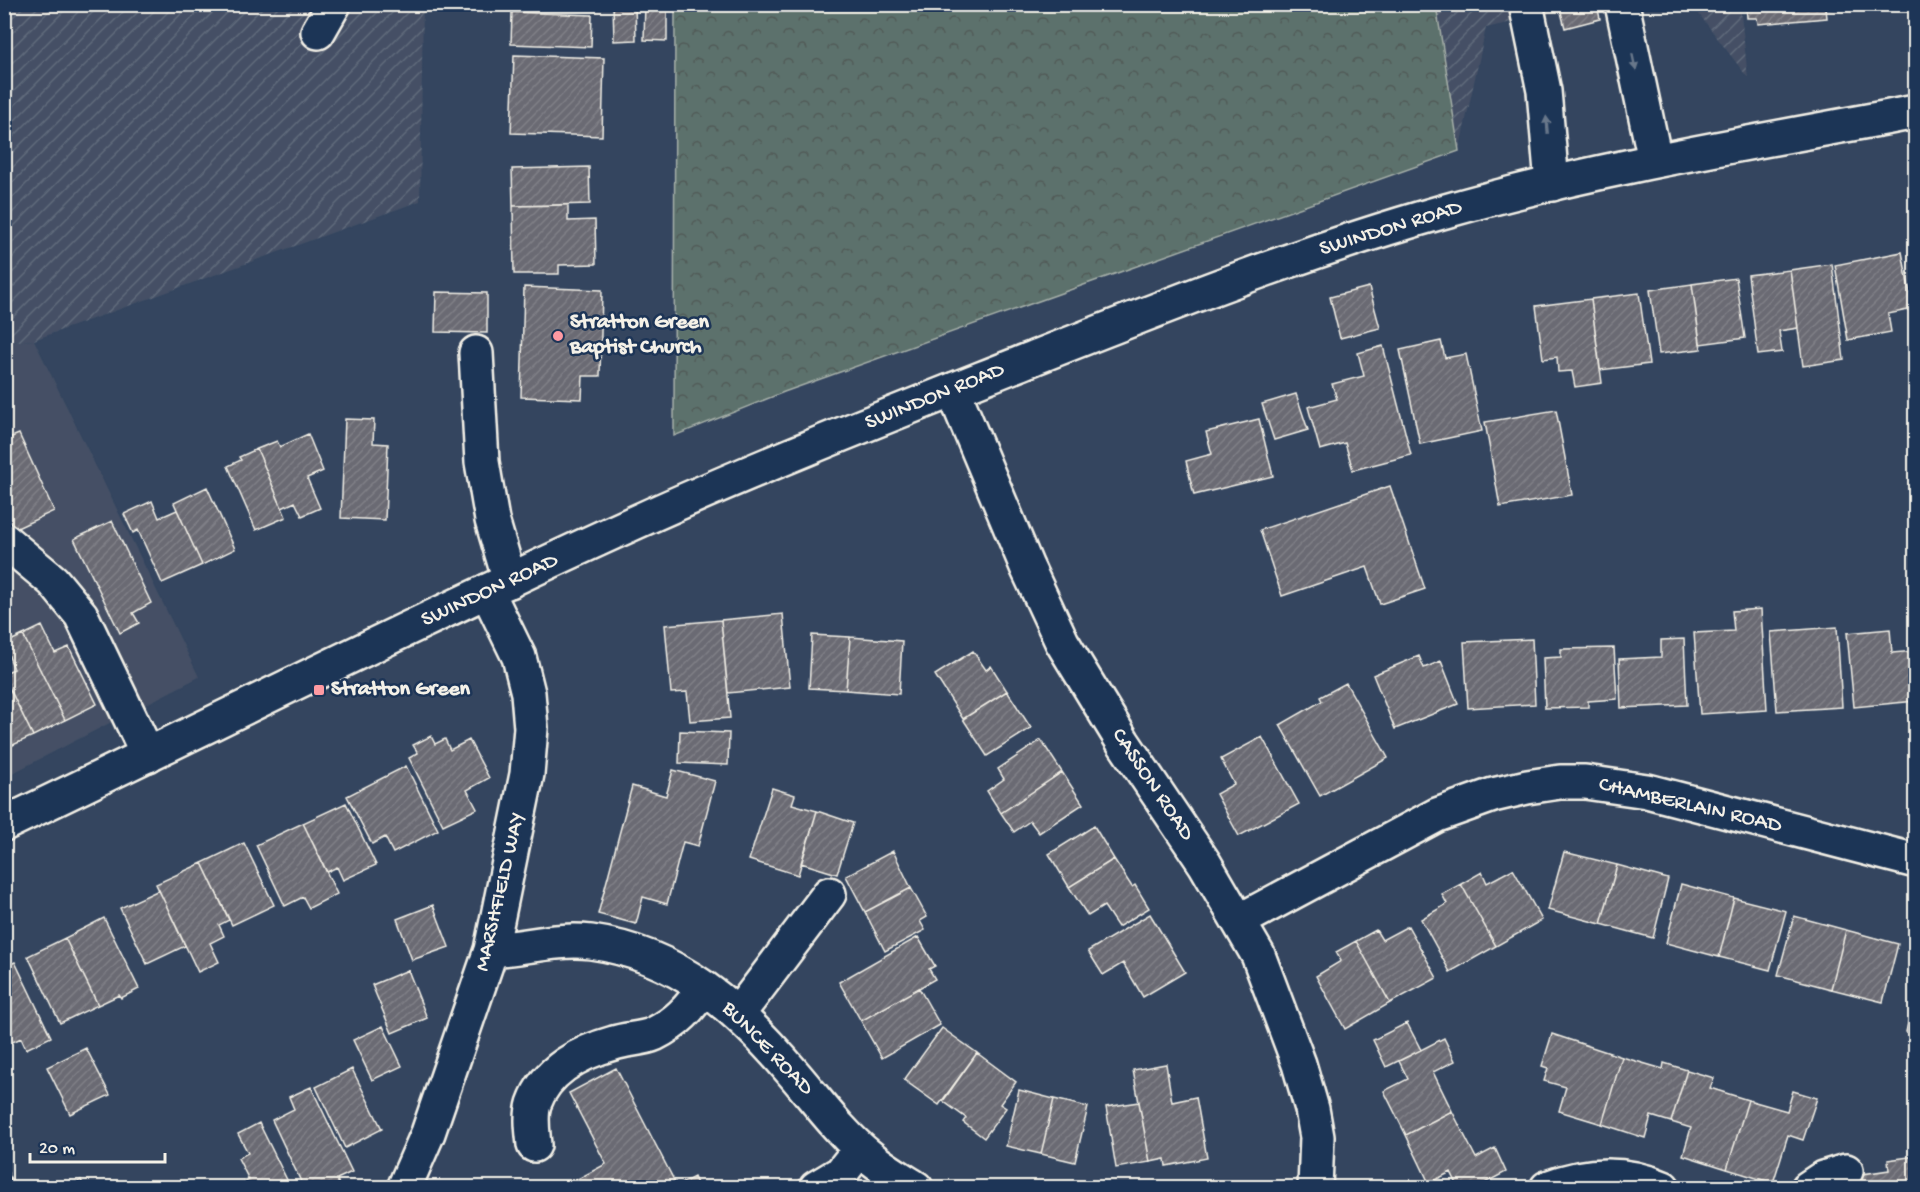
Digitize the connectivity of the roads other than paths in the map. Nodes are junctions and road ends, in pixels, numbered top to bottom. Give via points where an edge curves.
1 (1526, 4) edge
2 (1622, 4) edge
3 (1916, 112) edge
4 (1655, 160) junction
5 (1552, 184) junction
6 (476, 353) dead end
7 (953, 390) junction
8 (4, 540) edge
9 (499, 586) junction
10 (148, 755) junction
11 (4, 824) edge
12 (1916, 861) edge
13 (829, 894) dead end
14 (1239, 921) junction
15 (491, 950) junction
16 (704, 988) junction
17 (738, 1014) junction
18 (534, 1145) dead end
19 (860, 1149) junction
20 (1846, 1172) dead end
21 (404, 1188) edge
22 (816, 1188) edge
23 (916, 1188) edge
24 (1315, 1188) edge
25 (1547, 1188) edge
26 (1663, 1188) edge
27 (1808, 1188) edge

5 -> 1 street via 1544,90
2 -> 4 street
3 - 4 street, SWINDON ROAD
4 - 5 street, SWINDON ROAD
5 - 7 street, SWINDON ROAD via 1446,210 1318,251
6 - 9 street, MARSHFIELD WAY via 482,462
7 - 9 street, SWINDON ROAD via 783,458
7 - 14 street, CASSON ROAD via 1062,642
8 - 10 street via 53,582 81,615
9 - 10 street, SWINDON ROAD
9 - 15 street, MARSHFIELD WAY via 528,693 531,728 527,774
10 - 11 street, SWINDON ROAD
12 - 14 street, CHAMBERLAIN ROAD via 1647,791 1560,782 1493,795 1437,815
13 - 17 street
14 - 24 street, CASSON ROAD via 1273,994 1312,1109 1317,1137
15 - 16 street, BUNCE ROAD via 590,942 650,958
15 - 21 street, MARSHFIELD WAY via 428,1133
16 - 17 street, BUNCE ROAD
16 - 18 street via 688,1010 670,1025 651,1035 603,1046 558,1069 544,1084 533,1106
17 - 19 street, BUNCE ROAD
19 - 22 street via 842,1173
19 - 23 street, BUNCE ROAD
20 - 27 street via 1823,1178
25 - 26 street via 1592,1175 1618,1175

